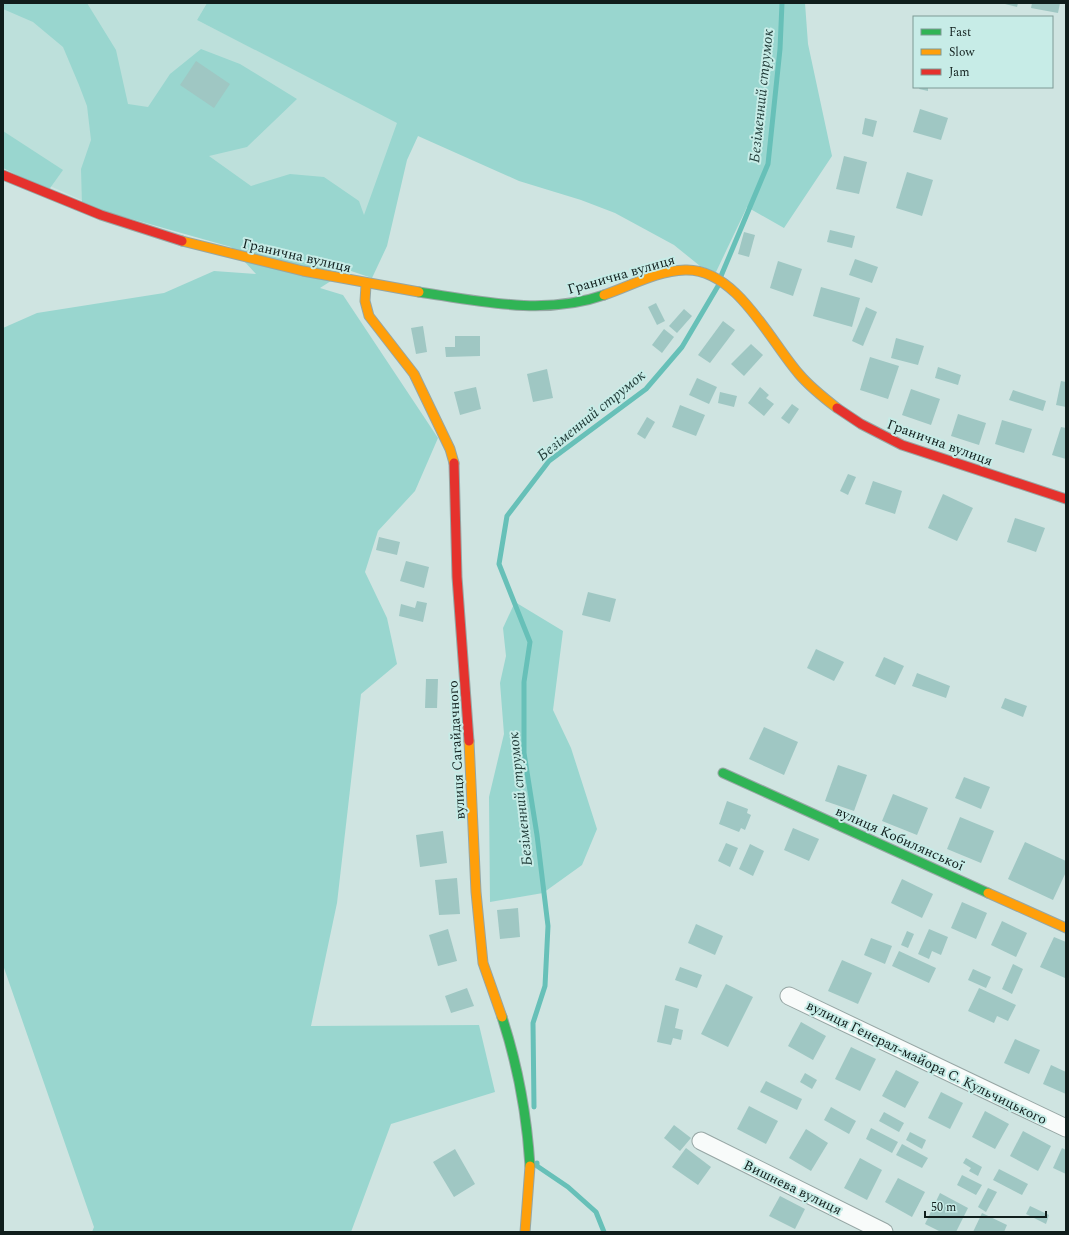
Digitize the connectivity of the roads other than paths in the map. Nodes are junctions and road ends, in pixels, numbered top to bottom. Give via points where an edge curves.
1 (3, 175) edge
2 (366, 284) junction
3 (1066, 499) edge
4 (724, 773) dead end
5 (1066, 928) edge
6 (789, 996) dead end
7 (1066, 1128) edge
8 (701, 1141) dead end
9 (525, 1232) edge
10 (884, 1232) edge

1 - 2 street, Гранична вулиця via 109,219 167,238
2 - 3 street, Гранична вулиця via 495,302 554,305 597,298 663,274 682,270 699,271 716,278 743,299 761,318 799,374 836,407 860,424 903,445
2 - 9 street, вулиця Сагайдачного via 365,302 369,316 414,374 450,449 455,467 457,577 472,777 476,892 485,969 506,1028 528,1131 530,1178
4 - 5 street, вулиця Кобилянської
6 - 7 street, вулиця Генерал-майора С. Кульчицького
8 - 10 street, Вишнева вулиця

